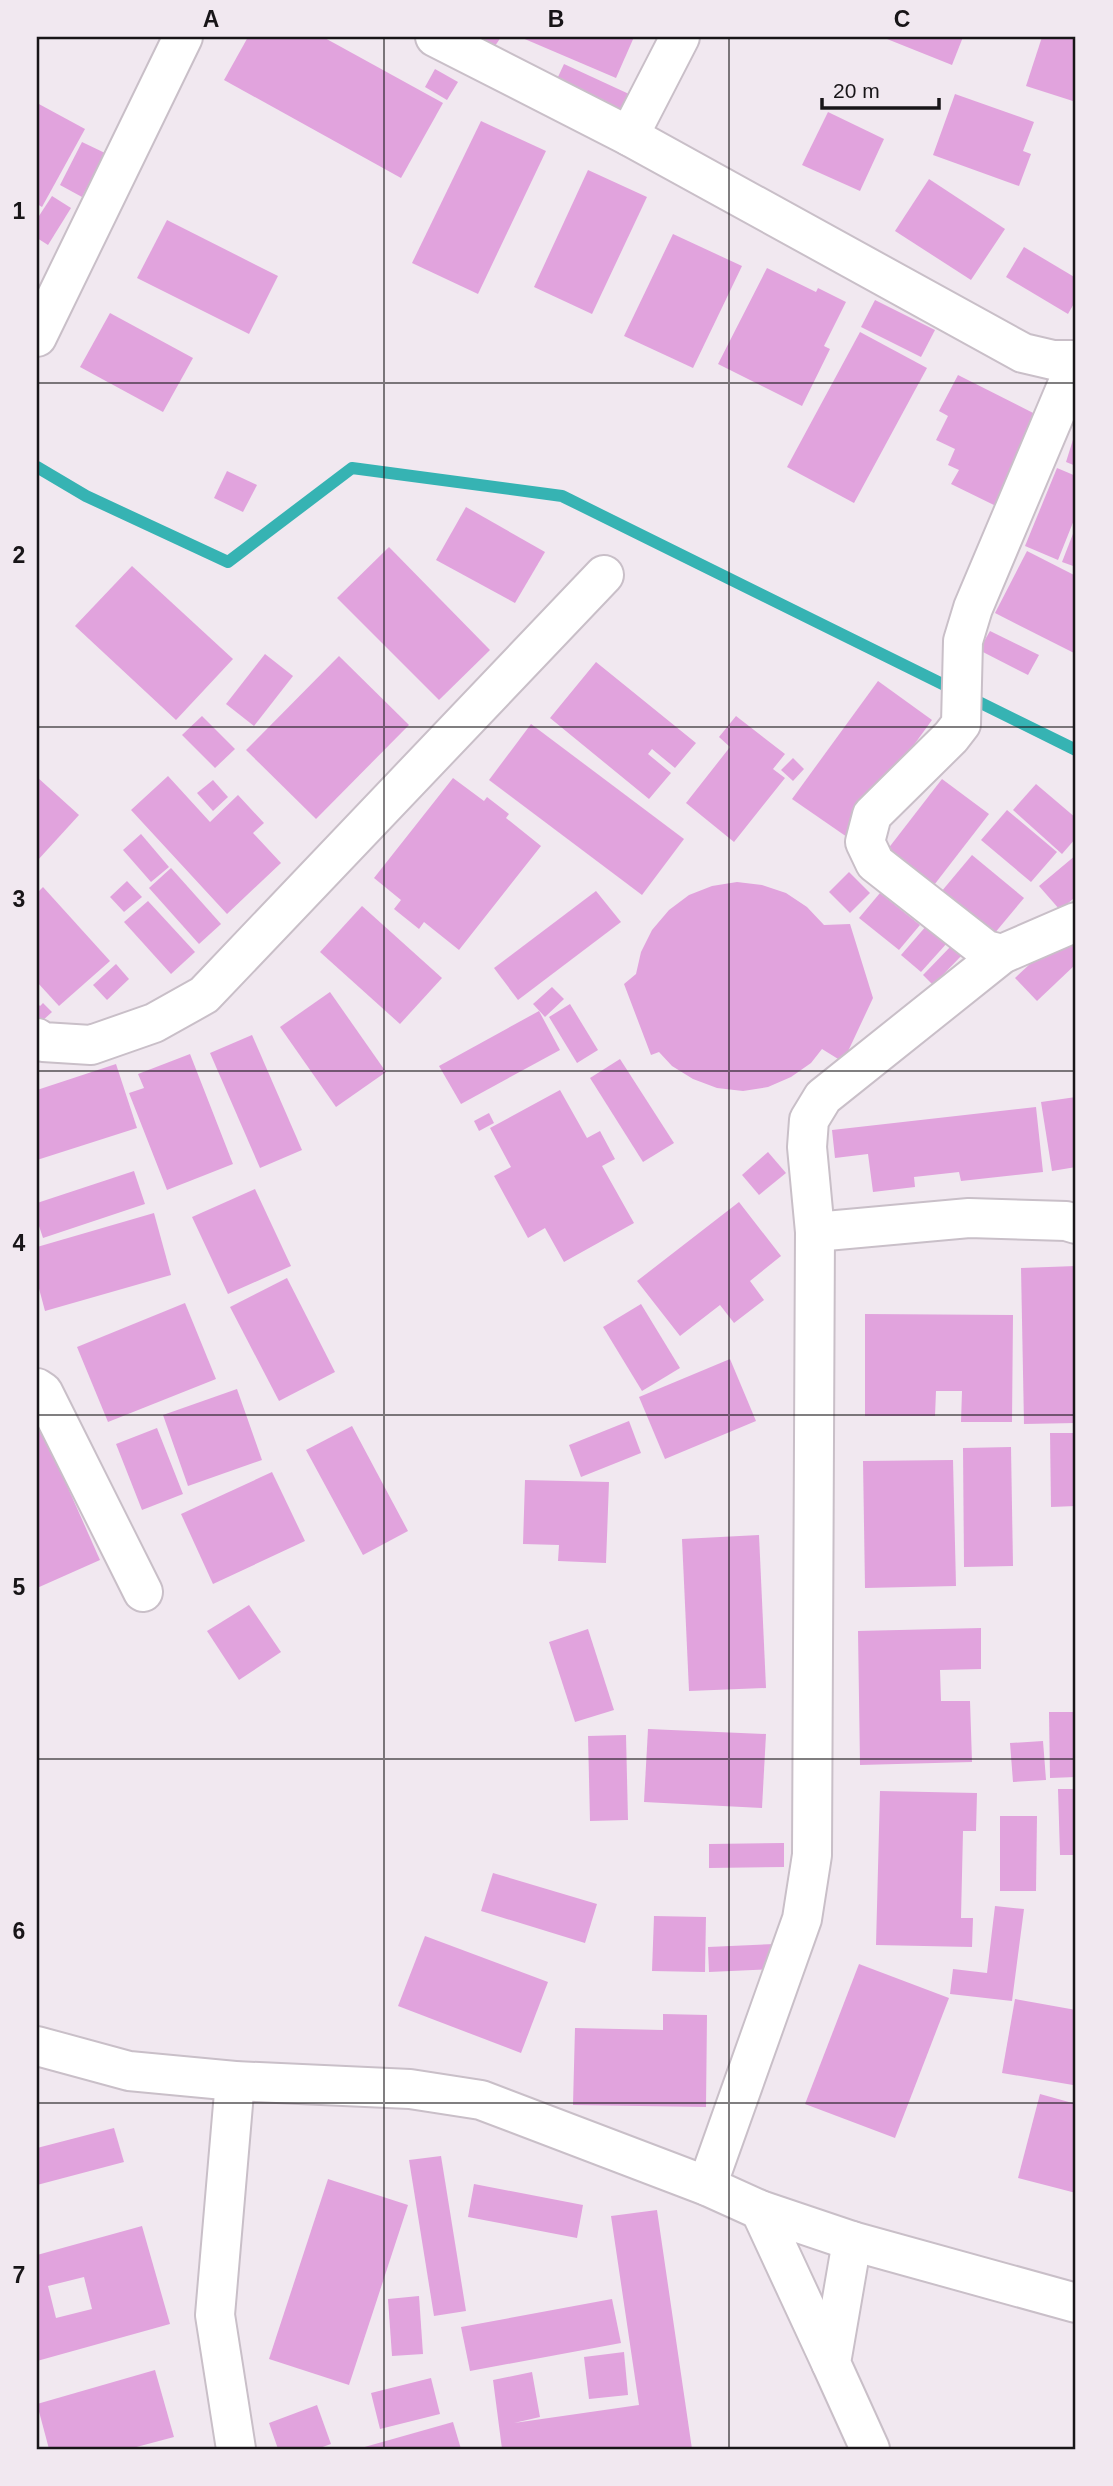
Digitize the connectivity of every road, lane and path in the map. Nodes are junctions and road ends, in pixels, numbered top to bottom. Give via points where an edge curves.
1 (183, 37) edge
2 (435, 37) edge
3 (680, 37) edge
4 (629, 136) junction
5 (37, 337) edge
6 (1076, 362) edge
7 (604, 575) dead end
8 (1076, 922) edge
9 (1002, 954) junction
10 (37, 1038) edge
11 (1076, 1224) edge
12 (815, 1232) junction
13 (37, 1388) edge
14 (143, 1592) dead end
15 (37, 2046) edge
16 (235, 2081) junction
17 (707, 2186) junction
18 (760, 2210) junction
19 (852, 2241) junction
20 (1076, 2303) edge
21 (831, 2363) junction
22 (236, 2449) edge
23 (870, 2449) edge

1 - 5 street
2 - 4 street
3 - 4 street
4 - 6 street via 1023,353
6 - 9 street via 973,608 963,641 961,724 872,815 865,842 874,863 986,950
7 - 10 street via 204,995 153,1023 91,1045
8 - 9 street
9 - 12 street via 823,1097 809,1120 807,1147
11 - 12 street via 969,1218
12 - 17 street via 812,1855 802,1919
13 - 14 street
15 - 16 street via 129,2071
16 - 17 street via 410,2089 481,2100
16 - 22 street via 215,2315
17 - 18 street
18 - 19 street
18 - 21 street
19 - 20 street
19 - 21 street
21 - 23 street

